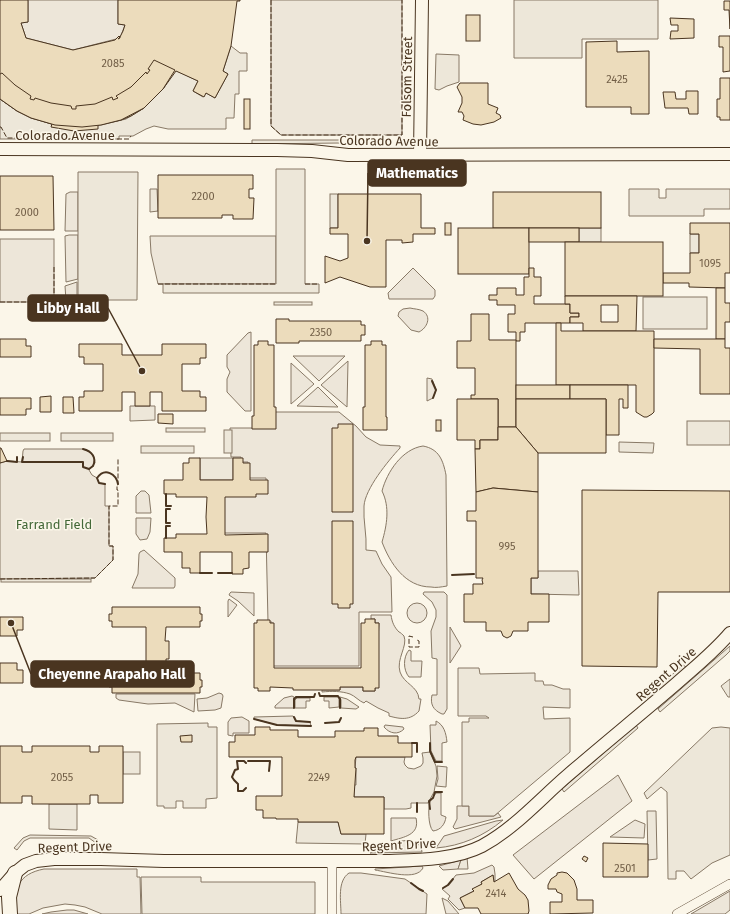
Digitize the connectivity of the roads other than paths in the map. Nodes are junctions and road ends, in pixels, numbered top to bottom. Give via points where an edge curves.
1 (422, 0) edge
2 (0, 149) edge
3 (730, 154) edge
4 (420, 155) junction
5 (730, 633) edge
6 (332, 861) junction
7 (14, 873) junction
8 (730, 884) edge
9 (0, 890) edge
10 (10, 914) edge
11 (332, 914) edge
12 (677, 914) edge

1 - 4 street, Folsom Street
2 - 4 street, Colorado Avenue via 277,150 348,156
3 - 4 street, Colorado Avenue
5 - 6 street, Regent Drive via 717,648 625,728 506,830 482,846 466,853 411,860
6 - 7 street, Regent Drive via 54,859 30,863
6 - 11 street
7 - 9 street, Regent Drive
7 - 10 main road via 9,896
8 - 12 street

